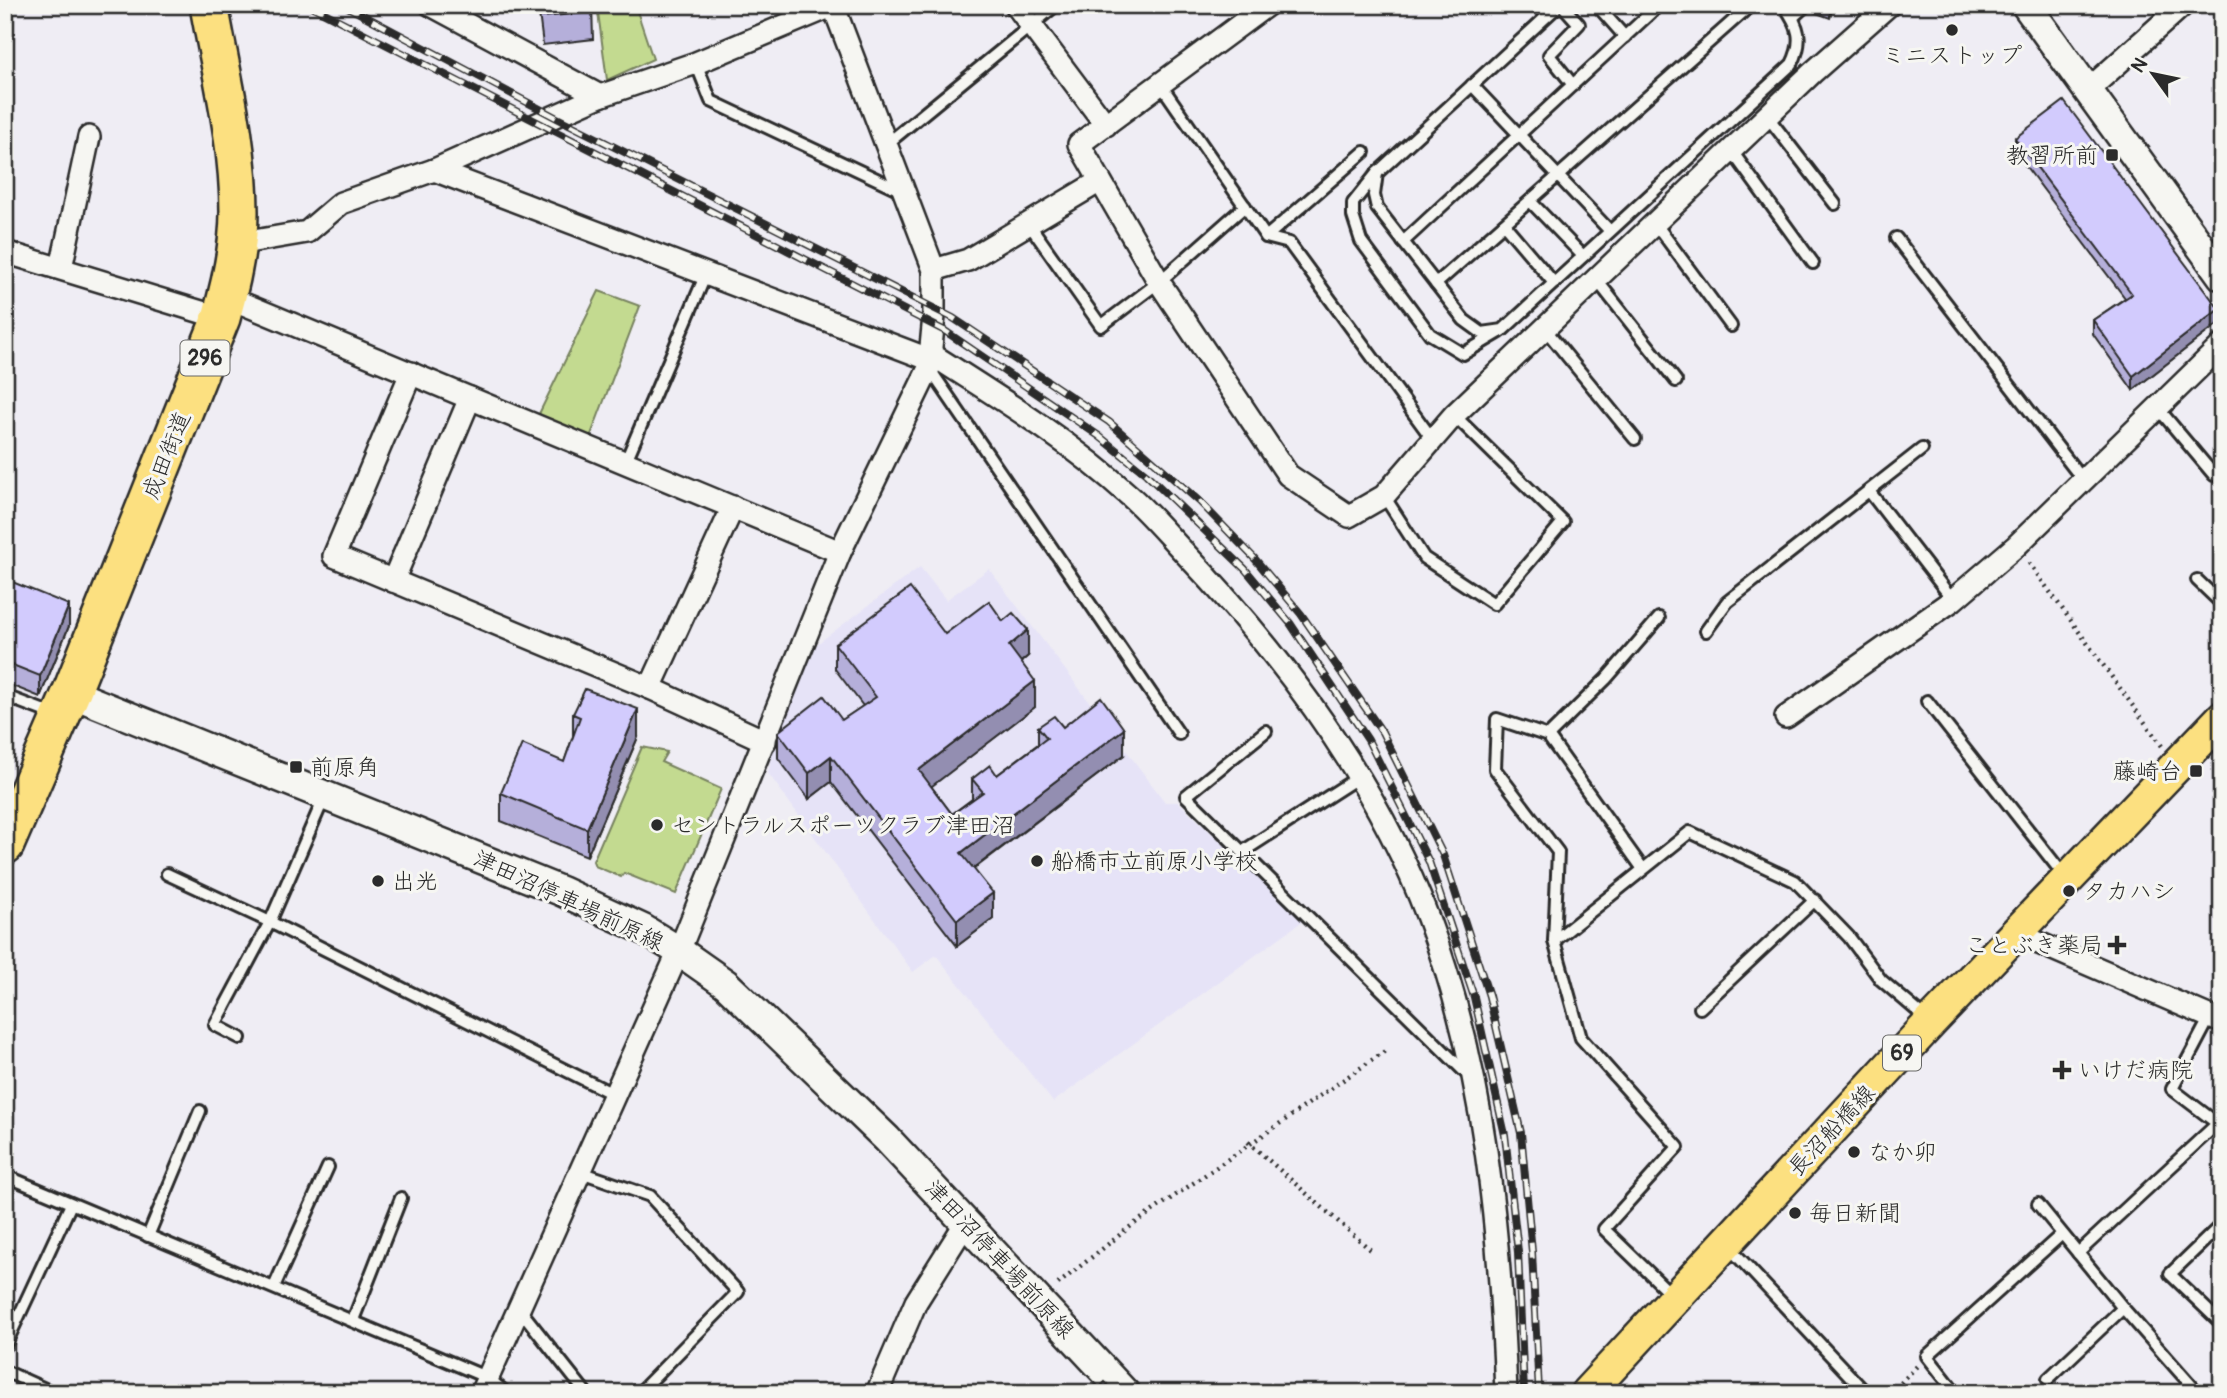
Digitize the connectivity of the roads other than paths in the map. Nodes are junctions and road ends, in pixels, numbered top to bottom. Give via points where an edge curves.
1 (209, 5) edge
2 (431, 5) edge
3 (833, 5) edge
4 (1016, 5) edge
5 (1056, 5) edge
6 (1267, 5) edge
7 (1560, 5) edge
8 (1609, 5) edge
9 (1659, 5) edge
10 (1751, 5) edge
11 (1784, 5) edge
12 (1806, 5) edge
13 (1889, 5) edge
14 (2026, 5) edge
15 (2183, 5) edge
16 (1793, 17) junction
17 (1031, 25) junction
18 (1625, 37) junction
19 (696, 63) junction
20 (1161, 85) junction
21 (1472, 85) junction
22 (1573, 85) junction
23 (2088, 90) junction
24 (600, 96) junction
25 (1767, 116) junction
26 (1106, 125) junction
27 (1520, 135) junction
28 (89, 137) dead end
29 (888, 142) junction
30 (1731, 150) junction
31 (1364, 152) dead end
32 (434, 170) junction
33 (1377, 173) junction
34 (1558, 177) junction
35 (1100, 181) junction
36 (908, 194) junction
37 (1530, 201) junction
38 (1835, 204) dead end
39 (1245, 206) junction
40 (1655, 223) junction
41 (1029, 224) junction
42 (1503, 224) junction
43 (1610, 231) junction
44 (1266, 237) junction
45 (1896, 238) dead end
46 (1404, 242) junction
47 (236, 244) junction
48 (5, 251) edge
49 (1583, 256) junction
50 (1813, 263) dead end
51 (61, 268) junction
52 (934, 270) junction
53 (706, 274) junction
54 (2222, 276) edge
55 (1596, 279) junction
56 (1159, 282) junction
57 (1554, 283) junction
58 (1436, 284) junction
59 (224, 307) junction
60 (1731, 326) dead end
61 (1545, 329) junction
62 (1503, 330) junction
63 (2222, 345) edge
64 (930, 361) junction
65 (411, 373) junction
66 (1676, 381) dead end
67 (470, 398) junction
68 (2157, 407) junction
69 (1454, 415) junction
70 (1635, 439) dead end
71 (1433, 440) junction
72 (1922, 449) dead end
73 (625, 463) junction
74 (2214, 475) dead end
75 (2083, 480) junction
76 (1869, 491) junction
77 (1384, 496) junction
78 (733, 507) junction
79 (840, 552) junction
80 (2197, 580) dead end
81 (393, 581) junction
82 (1953, 600) junction
83 (2222, 604) edge
84 (1659, 618) dead end
85 (1706, 631) dead end
86 (650, 688) junction
87 (5, 696) edge
88 (1927, 701) dead end
89 (65, 705) junction
90 (1786, 717) dead end
91 (2220, 725) edge
92 (1266, 731) dead end
93 (1179, 734) dead end
94 (1548, 736) junction
95 (765, 741) junction
96 (1357, 778) junction
97 (325, 795) junction
98 (5, 845) edge
99 (1242, 852) junction
100 (1643, 869) junction
101 (167, 874) dead end
102 (2067, 879) junction
103 (1815, 900) junction
104 (270, 922) junction
105 (2018, 934) junction
106 (1553, 940) junction
107 (679, 951) junction
108 (1700, 1008) dead end
109 (2216, 1019) edge
110 (1931, 1022) junction
111 (240, 1038) dead end
112 (1471, 1079) junction
113 (612, 1094) junction
114 (200, 1111) dead end
115 (2220, 1125) edge
116 (328, 1167) dead end
117 (578, 1171) junction
118 (5, 1190) edge
119 (401, 1198) dead end
120 (71, 1204) junction
121 (2038, 1204) dead end
122 (965, 1224) junction
123 (2222, 1224) edge
124 (2062, 1234) junction
125 (148, 1236) junction
126 (1726, 1244) junction
127 (2078, 1253) junction
128 (274, 1287) junction
129 (1675, 1298) junction
130 (517, 1307) junction
131 (2123, 1308) junction
132 (353, 1320) junction
133 (2222, 1324) edge
134 (5, 1346) edge
135 (5, 1371) edge
136 (2048, 1378) dead end
137 (484, 1386) edge
138 (1597, 1389) edge
139 (54, 1393) edge
140 (506, 1393) edge
141 (586, 1393) edge
142 (639, 1393) edge
143 (877, 1393) edge
144 (1125, 1393) edge
145 (1506, 1393) edge
146 (1866, 1393) edge
147 (1956, 1393) edge
148 (2198, 1393) edge

1 - 47 highway, 成田街道 / 296 via 236,173
2 - 24 street
3 - 19 street
3 - 29 street
4 - 17 street
5 - 17 lane
6 - 20 street
7 - 21 lane
7 - 22 lane via 1579,24 1549,55
8 - 18 lane via 1602,11
9 - 18 lane
10 - 34 lane
11 - 16 lane
12 - 16 lane
13 - 25 street
14 - 23 main road
15 - 23 street
16 - 43 lane via 1800,48 1792,64
17 - 26 street
17 - 29 lane
18 - 22 lane
19 - 24 street
19 - 36 lane via 711,101
20 - 26 street
20 - 39 lane
21 - 27 lane
21 - 33 lane
22 - 27 lane
23 - 54 main road
24 - 32 street
25 - 30 street
25 - 38 lane
26 - 35 street via 1079,144
27 - 34 lane
27 - 46 lane
28 - 51 street
29 - 36 street
30 - 40 street
30 - 50 lane
31 - 44 lane
32 - 47 street via 341,203 307,232
32 - 53 street
33 - 46 lane via 1377,208
33 - 62 lane via 1353,203 1353,216 1362,241 1430,334 1463,354
34 - 37 lane
34 - 43 lane
35 - 41 street
35 - 56 street
36 - 52 street
37 - 42 lane
37 - 49 lane
39 - 44 lane
39 - 56 lane
40 - 55 street
40 - 60 lane
41 - 52 street via 968,260
41 - 56 lane via 1101,326
42 - 57 lane
42 - 58 lane
43 - 49 lane
44 - 71 lane via 1289,243
45 - 75 lane
46 - 58 lane
47 - 59 highway, 成田街道 / 296
48 - 51 street
49 - 57 lane
51 - 59 street
52 - 64 street
53 - 64 street
53 - 73 lane
55 - 61 street
55 - 66 lane
56 - 77 street via 1288,475 1349,516
57 - 62 lane
58 - 62 lane via 1464,320 1482,333
59 - 65 street
59 - 89 highway, 成田街道 / 296
61 - 69 street
61 - 70 lane
63 - 68 street
64 - 79 street
64 - 93 lane
64 - 96 street via 1044,426 1131,496 1237,607 1303,691
65 - 67 street
65 - 81 street via 334,556
67 - 73 street
67 - 81 street
68 - 74 lane
68 - 75 street
69 - 71 street
69 - 77 lane via 1563,522 1494,604 1424,558
71 - 77 street
72 - 76 lane
73 - 78 street
75 - 82 street
76 - 82 lane
76 - 85 lane via 1727,602
78 - 79 street
78 - 86 street
79 - 95 street
80 - 83 lane
81 - 86 street
82 - 90 street
84 - 94 lane
86 - 95 street
87 - 89 lane
88 - 102 lane
89 - 97 main road, 津田沼停車場前原線
89 - 98 highway, 成田街道 / 296
91 - 102 main road, 長沼船橋線 / 69
92 - 99 lane via 1186,796
94 - 100 lane
94 - 106 lane via 1497,719 1495,769 1558,852
95 - 107 street
96 - 99 lane
96 - 112 street via 1400,853 1428,918 1449,981
97 - 104 lane
97 - 107 main road, 津田沼停車場前原線 via 561,891
99 - 112 lane
100 - 103 lane via 1690,832 1796,881
100 - 106 lane
101 - 104 lane
102 - 105 main road, 長沼船橋線 / 69
103 - 108 lane
103 - 110 lane via 1881,980
104 - 111 lane via 215,1025
104 - 113 lane
105 - 109 street
105 - 110 main road, 長沼船橋線 / 69
106 - 129 lane via 1581,1038 1678,1147 1604,1229
107 - 113 street
107 - 122 main road, 津田沼停車場前原線 via 726,984 765,1021 887,1139
109 - 115 lane via 2172,1088
110 - 126 main road, 長沼船橋線 / 69
112 - 145 street via 1492,1177
113 - 117 street
114 - 125 lane
115 - 127 lane
116 - 128 lane
117 - 130 street
117 - 142 lane via 650,1196 738,1292
118 - 120 lane via 11,1178
119 - 132 lane
120 - 125 lane
120 - 134 lane
121 - 124 lane
122 - 143 street via 916,1303
122 - 144 main road, 津田沼停車場前原線
123 - 133 lane via 2171,1274
124 - 127 lane
124 - 147 lane via 1927,1356
125 - 128 lane
126 - 129 main road, 長沼船橋線 / 69
126 - 146 lane
127 - 131 lane
128 - 132 lane
129 - 138 main road, 長沼船橋線 / 69
130 - 137 street
130 - 141 lane
131 - 136 lane
131 - 148 lane
132 - 137 lane
135 - 139 lane
137 - 140 lane

